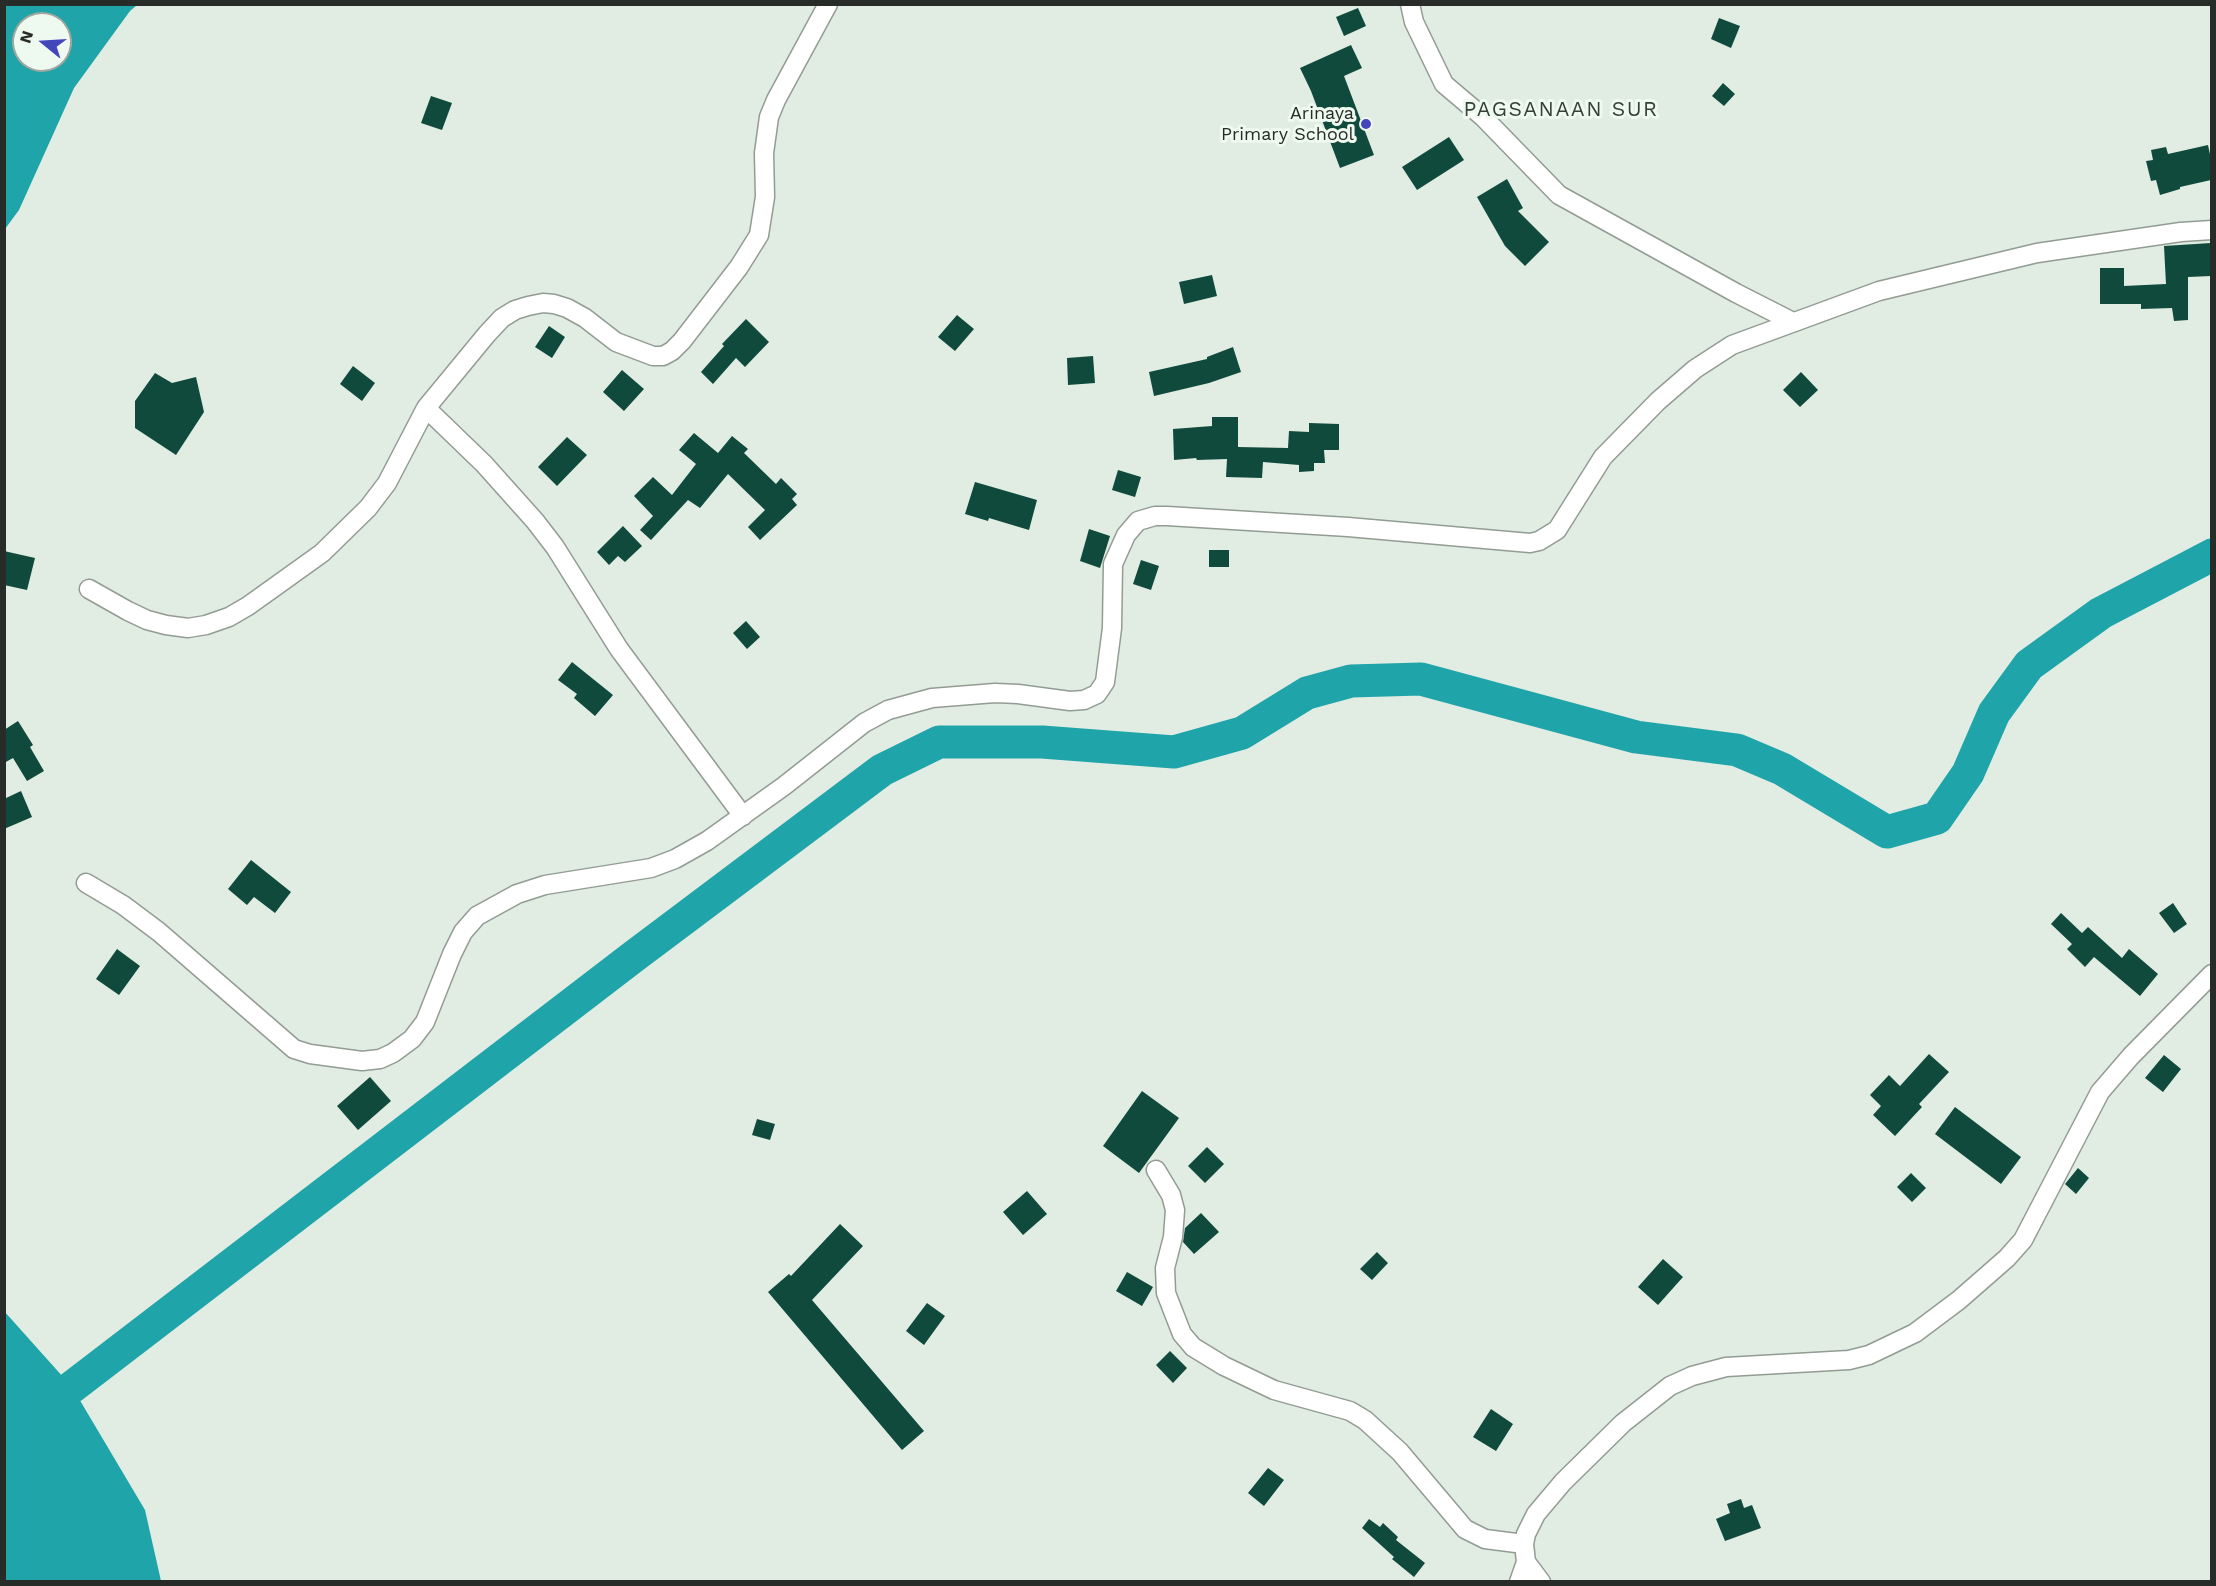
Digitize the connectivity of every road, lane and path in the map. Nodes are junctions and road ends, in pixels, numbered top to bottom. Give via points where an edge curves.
1 (828, 4) edge
2 (1410, 4) edge
3 (2211, 230) edge
4 (1793, 322) junction
5 (426, 408) junction
6 (89, 589) dead end
7 (743, 816) junction
8 (86, 883) dead end
9 (2211, 975) edge
10 (1156, 1170) dead end
11 (1525, 1553) junction
12 (1519, 1581) edge
13 (1541, 1581) edge

1 - 5 street via 769,117 759,235 682,341 663,356 653,356 616,342 567,308 543,303 528,306 502,318
2 - 4 street via 1414,22 1444,84 1483,117 1559,195
3 - 4 street via 2037,253 1879,291
4 - 7 street via 1732,345 1695,369 1658,401 1603,457 1557,530 1539,542 1176,516 1138,521 1126,535 1113,564 1112,628 1104,682 1097,694 1070,701 995,693 932,698 888,710 864,723
5 - 6 street via 387,483 368,508 322,553 229,617 197,627 166,625 128,612
5 - 7 street via 535,521 619,649
7 - 8 street via 675,859 651,868 545,885 517,894 477,916 463,932 429,1012 412,1039 380,1059 362,1061 294,1049 159,932
9 - 11 street via 2100,1092 2023,1240 1959,1300 1915,1333 1869,1355 1849,1360 1726,1367 1670,1386 1623,1423 1563,1482 1536,1515 1526,1534
10 - 11 street via 1175,1210 1165,1268 1166,1293 1182,1334 1193,1347 1274,1390 1350,1411 1365,1420 1400,1452 1465,1529
11 - 12 street
11 - 13 street

